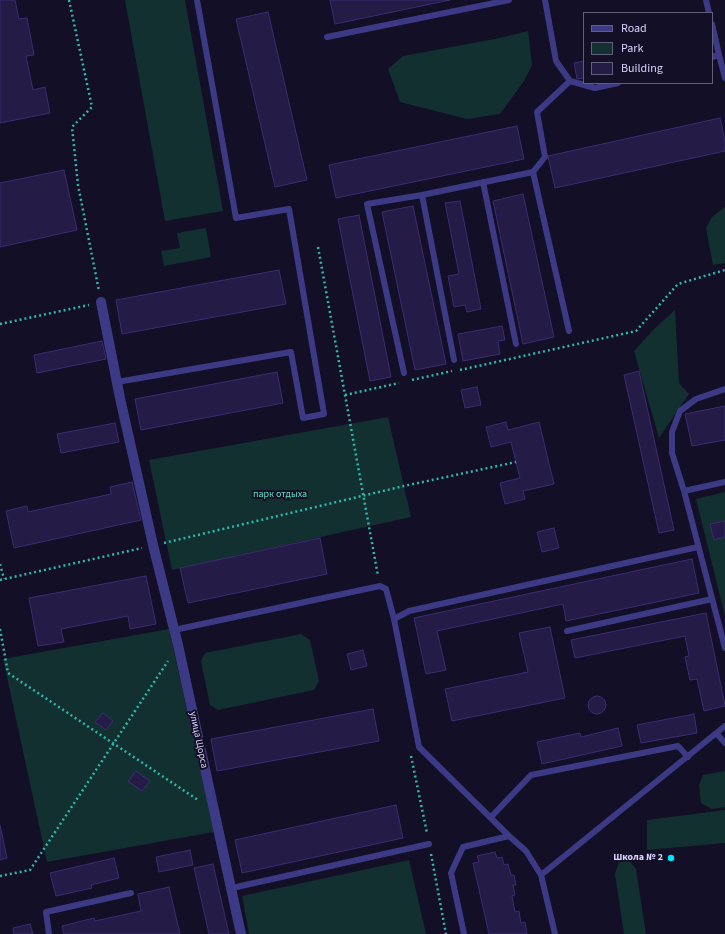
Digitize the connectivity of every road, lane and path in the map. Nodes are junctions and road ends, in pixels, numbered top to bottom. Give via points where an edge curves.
1 (69, 0) edge
2 (197, 0) edge
3 (509, 0) edge
4 (545, 0) edge
5 (706, 0) edge
6 (710, 12) edge
7 (713, 28) edge
8 (327, 37) dead end
9 (720, 55) junction
10 (713, 57) edge
11 (725, 78) edge
12 (570, 81) junction
13 (613, 84) edge
14 (533, 172) junction
15 (483, 182) junction
16 (422, 195) junction
17 (725, 270) edge
18 (101, 302) junction
19 (0, 324) edge
20 (568, 331) dead end
21 (516, 344) dead end
22 (454, 360) dead end
23 (404, 373) dead end
24 (117, 382) junction
25 (725, 389) edge
26 (345, 395) dead end
27 (516, 462) dead end
28 (725, 482) edge
29 (684, 492) junction
30 (154, 545) junction
31 (698, 547) junction
32 (0, 564) edge
33 (2, 580) edge
34 (712, 599) junction
35 (394, 619) junction
36 (0, 629) edge
37 (174, 630) junction
38 (567, 631) dead end
39 (178, 645) junction
40 (725, 648) edge
41 (725, 726) edge
42 (717, 734) junction
43 (113, 743) junction
44 (725, 743) edge
45 (688, 757) junction
46 (213, 810) junction
47 (491, 817) junction
48 (509, 836) junction
49 (429, 844) dead end
50 (541, 875) junction
51 (0, 876) edge
52 (232, 888) junction
53 (131, 892) dead end
54 (49, 934) edge
55 (241, 934) edge
56 (464, 934) edge
57 (554, 934) edge

1 - 18 path via 92,107 72,127 78,185
2 - 24 lane via 236,218 289,209 324,414 303,418 291,352
3 - 8 lane
4 - 12 lane via 556,61
5 - 6 lane
7 - 9 lane
9 - 10 lane
9 - 11 lane
12 - 13 lane via 595,88
12 - 14 lane via 537,112 545,157
14 - 15 lane
14 - 20 lane
15 - 16 lane
15 - 21 lane
16 - 22 lane
16 - 23 lane via 367,204
17 - 26 path via 678,284 636,331
18 - 19 path
18 - 24 street, улица Щорса
24 - 30 street, улица Щорса
25 - 29 lane via 696,399 680,411 672,432 672,453
27 - 30 path
28 - 29 lane
29 - 31 lane
30 - 33 path
30 - 37 street, улица Щорса
31 - 34 lane
31 - 35 lane via 409,610
32 - 33 path
34 - 38 lane
34 - 40 lane
35 - 37 lane via 386,589 380,586
35 - 47 lane via 419,747
36 - 43 path via 8,673
37 - 39 street, улица Щорса
39 - 43 path
39 - 46 street, улица Щорса
41 - 42 lane
42 - 44 lane
42 - 45 lane
43 - 46 path
43 - 51 path via 30,870
45 - 47 lane via 678,746 531,775
45 - 50 lane
46 - 52 street, улица Щорса
47 - 48 lane
48 - 50 lane via 526,851
48 - 56 lane via 463,847 451,873
49 - 52 lane
50 - 57 lane
52 - 55 street, улица Щорса
53 - 54 lane via 46,912

